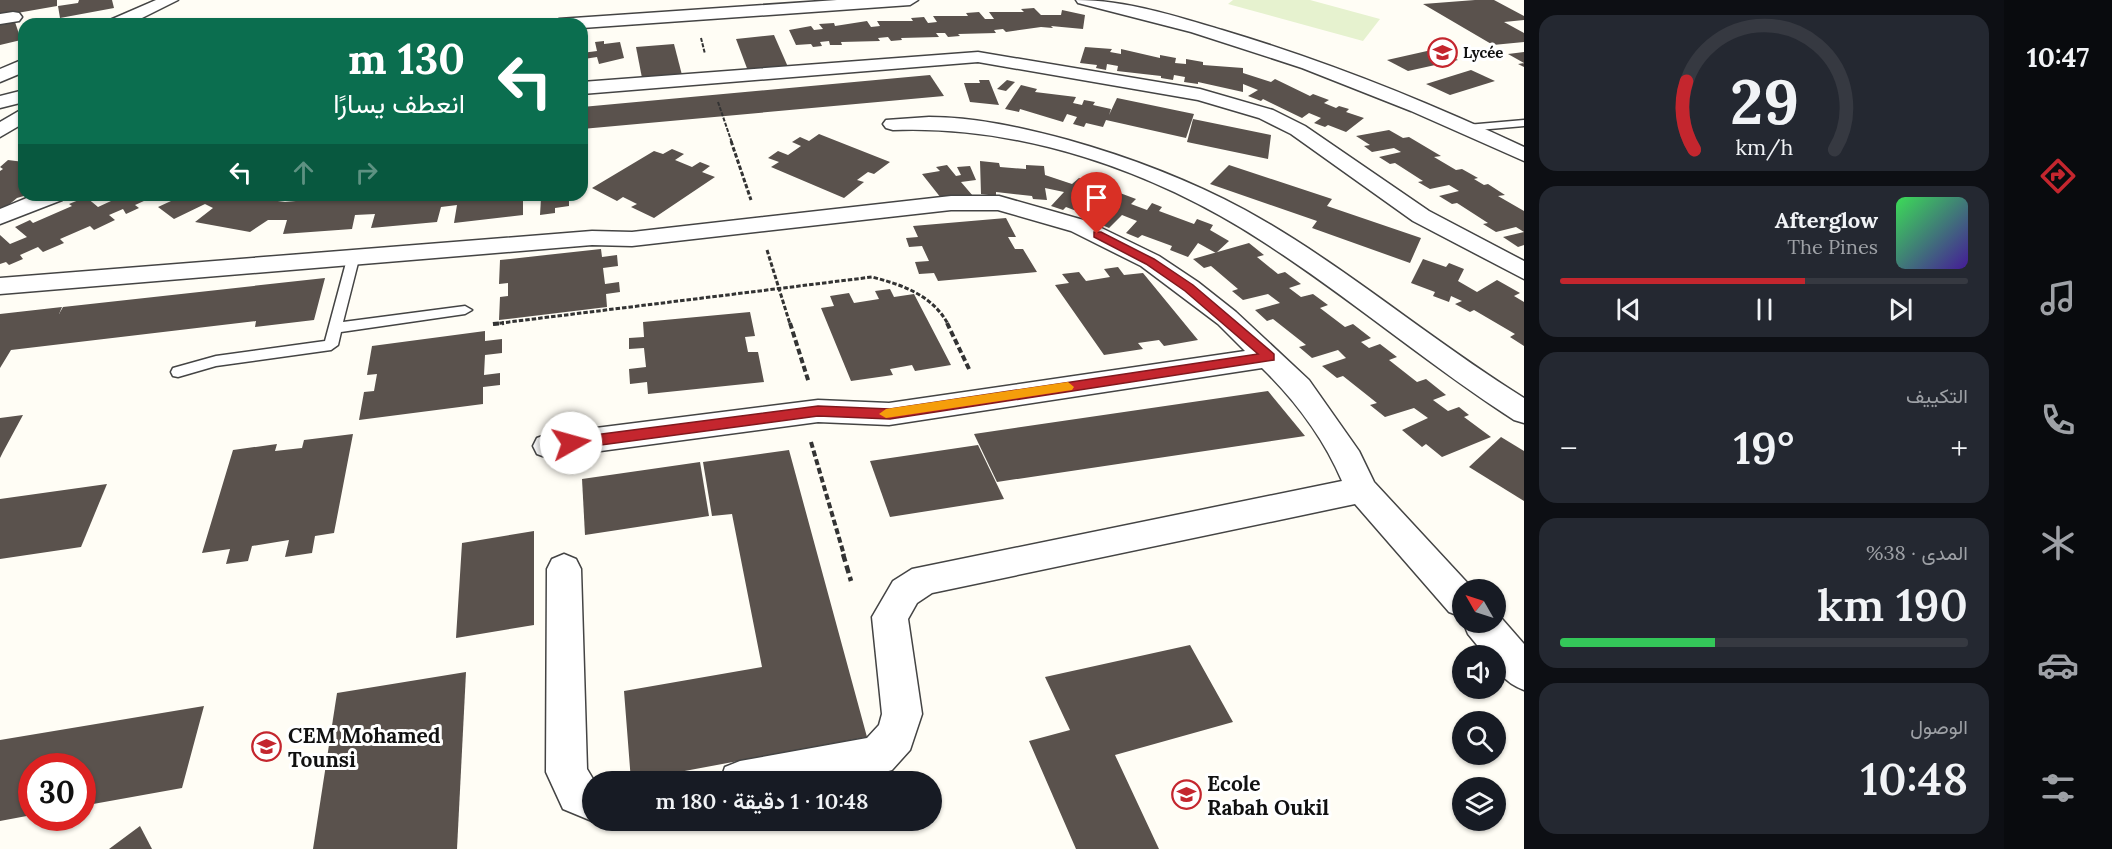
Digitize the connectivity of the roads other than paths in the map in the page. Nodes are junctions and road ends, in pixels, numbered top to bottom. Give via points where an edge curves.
1 (170, 0) edge
2 (910, 0) edge
3 (1084, 0) edge
4 (130, 18) edge
5 (588, 22) edge
6 (18, 68) edge
7 (0, 76) edge
8 (588, 88) edge
9 (18, 98) edge
10 (0, 102) edge
11 (18, 118) edge
12 (1524, 123) edge
13 (893, 124) dead end
14 (1467, 128) junction
15 (0, 131) edge
16 (1524, 155) edge
17 (39, 201) edge
18 (0, 217) edge
19 (353, 259) junction
20 (1524, 271) edge
21 (0, 286) edge
22 (465, 310) dead end
23 (335, 328) junction
24 (1270, 357) junction
25 (178, 372) dead end
26 (1524, 412) edge
27 (548, 447) dead end
28 (1362, 490) junction
29 (564, 568) dead end
30 (1452, 590) edge
31 (1490, 633) edge
32 (1524, 672) edge
33 (798, 771) edge
34 (582, 796) edge

1 - 4 street
2 - 5 street
3 - 14 street via 1289,56
6 - 7 street
8 - 20 street via 978,57 1200,95 1266,114 1298,130 1421,216
9 - 10 street
11 - 15 street
12 - 14 lane
13 - 26 street via 965,125 1018,134 1076,149 1171,183 1223,207 1271,236 1404,333
14 - 16 street
17 - 18 street
19 - 21 street
19 - 23 lane
19 - 24 street via 591,238 632,238 951,202 999,203 1079,226 1141,256 1189,288
22 - 23 lane
23 - 25 lane via 331,345 216,362
24 - 27 street via 890,414 839,410 802,413
24 - 28 street via 1299,387 1322,420 1348,459
28 - 30 street
28 - 33 street via 924,580 905,592 890,617 902,714 896,736 878,756
29 - 34 street via 567,772
31 - 32 street

